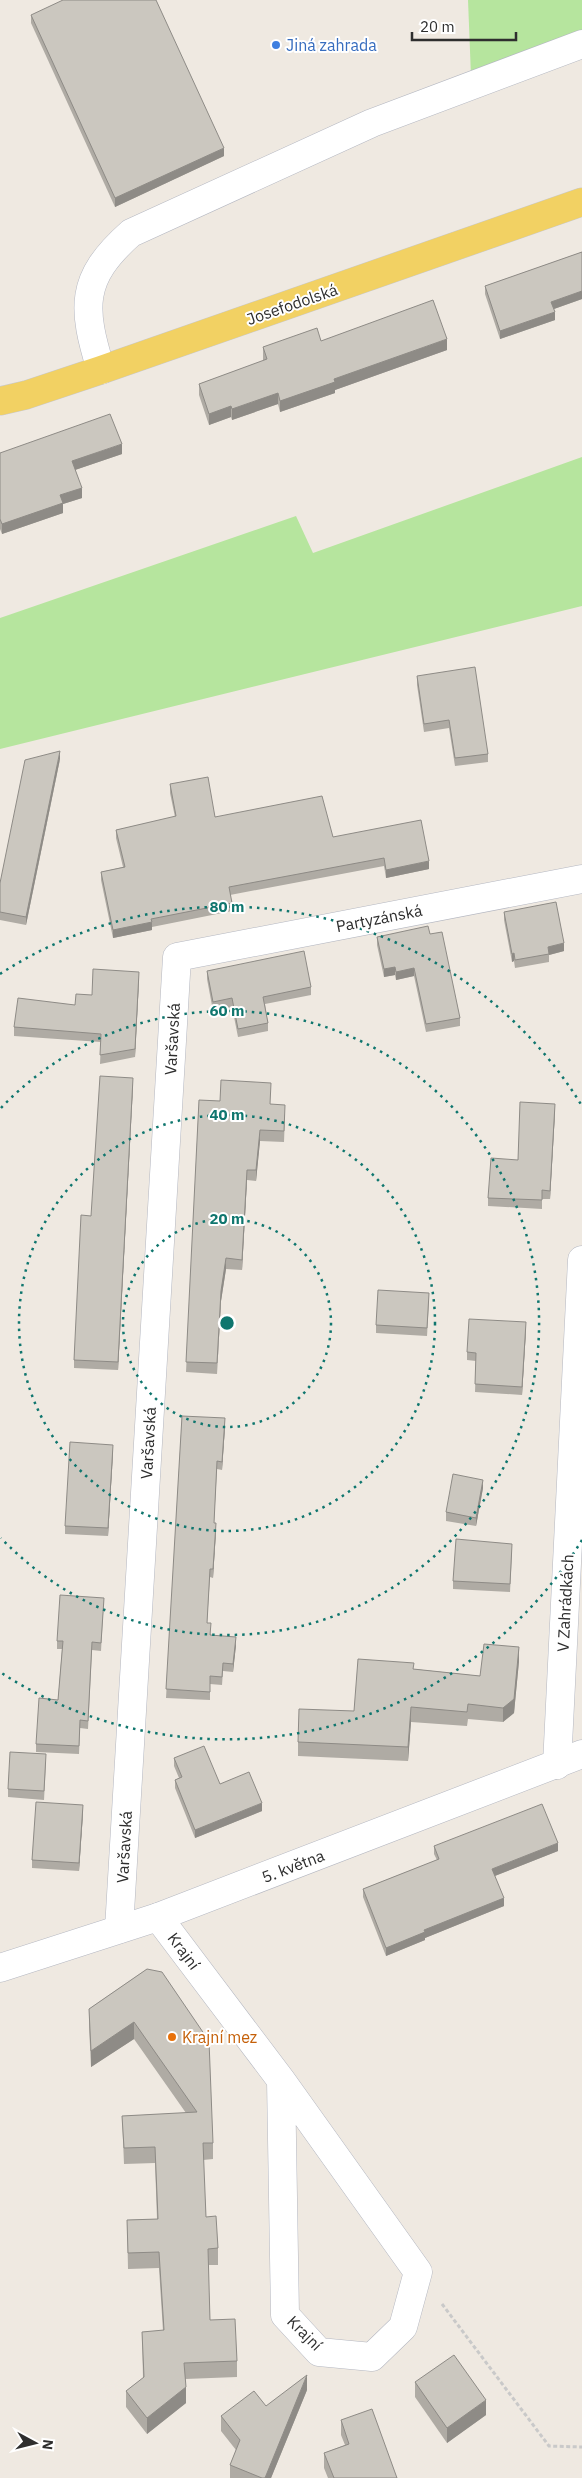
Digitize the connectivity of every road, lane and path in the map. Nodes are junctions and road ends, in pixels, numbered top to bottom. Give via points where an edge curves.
1 (582, 44) edge
2 (582, 202) edge
3 (102, 370) junction
4 (0, 401) edge
5 (582, 879) edge
6 (177, 957) joint
7 (582, 1260) edge
8 (582, 1754) edge
9 (557, 1765) junction
10 (158, 1917) junction
11 (119, 1929) junction
12 (0, 1968) edge
13 (281, 2080) junction
14 (418, 2272) junction
15 (582, 2447) edge

1 - 3 street via 372,123 131,233 107,256 92,284 88,324
2 - 3 main road, Josefodolská
3 - 4 main road, Josefodolská
5 - 6 street, Partyzánská
6 - 11 street, Varšavská
7 - 9 street, V Zahrádkách
8 - 9 street, 5. května
9 - 10 street, 5. května
10 - 11 street, 5. května
10 - 13 street, Krajní
11 - 12 street, 5. května
13 - 14 street, Krajní
13 - 14 street, Krajní via 285,2315 319,2352 372,2357 403,2327
14 - 15 path via 549,2446

